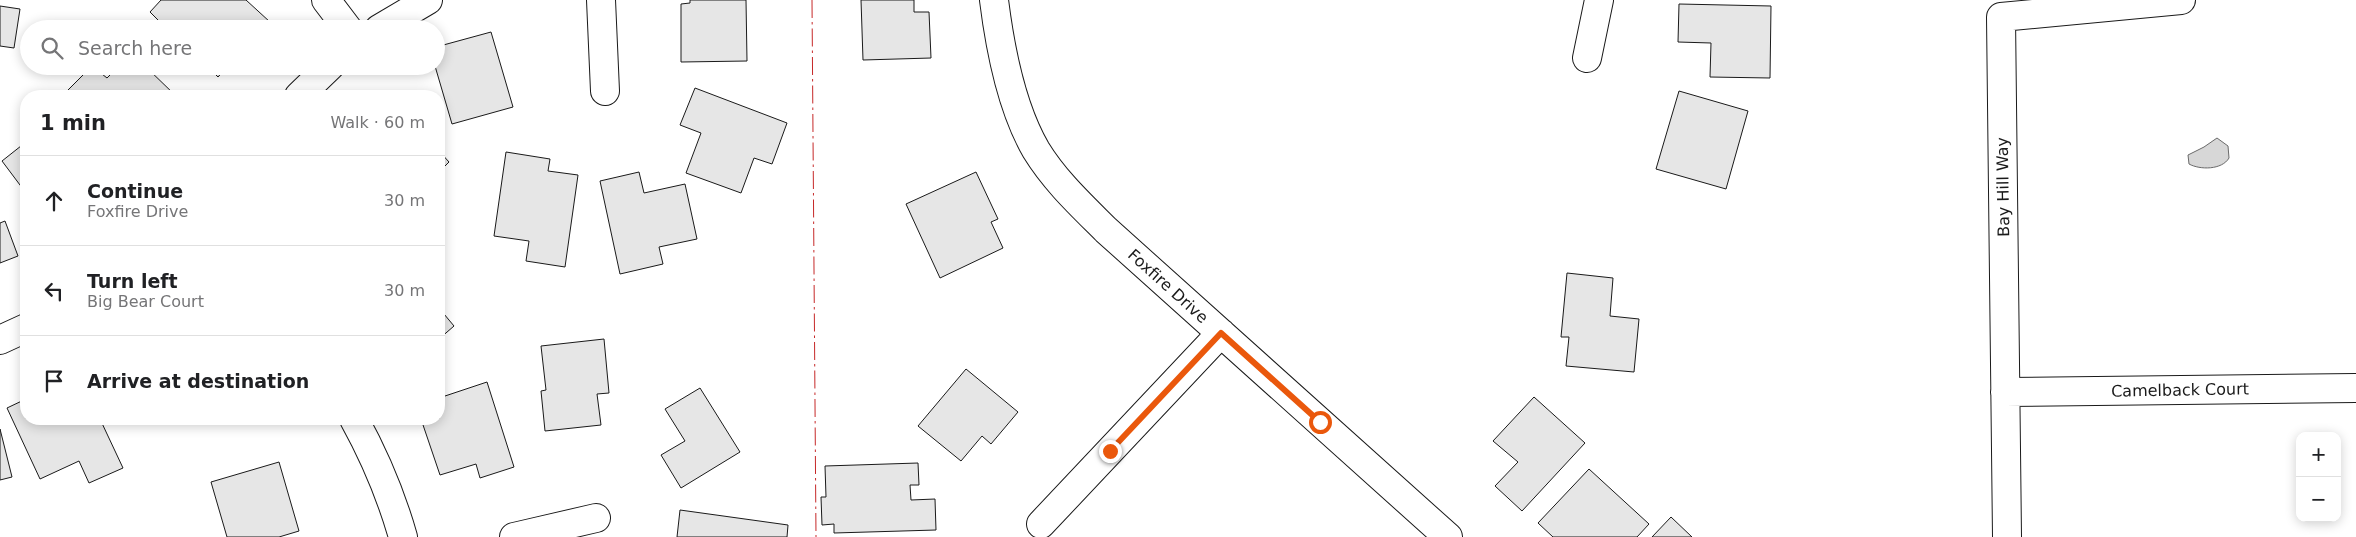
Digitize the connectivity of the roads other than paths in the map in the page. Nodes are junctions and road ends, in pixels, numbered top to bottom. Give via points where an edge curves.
1 (326, 0) edge
2 (428, 0) edge
3 (601, 0) edge
4 (994, 0) edge
5 (1599, 0) edge
6 (2181, 0) edge
7 (341, 20) edge
8 (394, 20) edge
9 (1587, 58) dead end
10 (321, 75) edge
11 (305, 90) edge
12 (605, 91) dead end
13 (20, 331) edge
14 (1221, 333) junction
15 (0, 340) edge
16 (2356, 388) edge
17 (2005, 392) junction
18 (357, 425) edge
19 (596, 518) dead end
20 (1041, 524) dead end
21 (403, 537) edge
22 (514, 537) edge
23 (1448, 537) edge
24 (2007, 537) edge

1 - 7 street
2 - 8 street
3 - 12 street
4 - 14 street, Foxfire Drive via 1000,46 1014,98 1036,149 1068,192
5 - 9 street
6 - 17 street, Bay Hill Way via 2001,17
10 - 11 street
13 - 15 street
14 - 20 street
14 - 23 street, Foxfire Drive
16 - 17 street, Camelback Court
17 - 24 street, Bay Hill Way
18 - 21 street via 374,454 394,502
19 - 22 street

